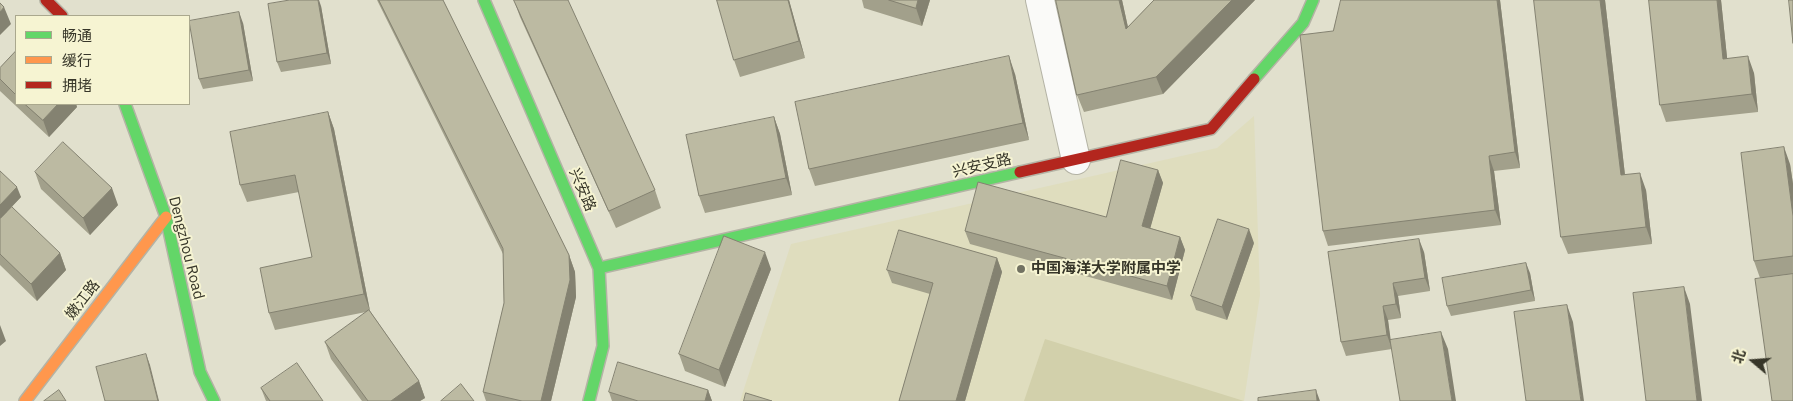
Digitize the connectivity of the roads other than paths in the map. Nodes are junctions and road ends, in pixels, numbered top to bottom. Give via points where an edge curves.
1 (46, 0) edge
2 (484, 0) edge
3 (1040, 0) edge
4 (1313, 0) edge
5 (61, 15) edge
6 (125, 105) edge
7 (1076, 160) junction
8 (166, 217) junction
9 (599, 268) junction
10 (24, 401) edge
11 (214, 401) edge
12 (589, 401) edge

1 - 5 street
2 - 9 street, 兴安路
3 - 7 street
4 - 7 street, 兴安支路 via 1302,23 1211,129
6 - 8 street, Dengzhou Road
7 - 9 street, 兴安支路
8 - 10 street, 嫩江路
8 - 11 street, Dengzhou Road via 200,372
9 - 12 street, 兴安路 via 603,346

